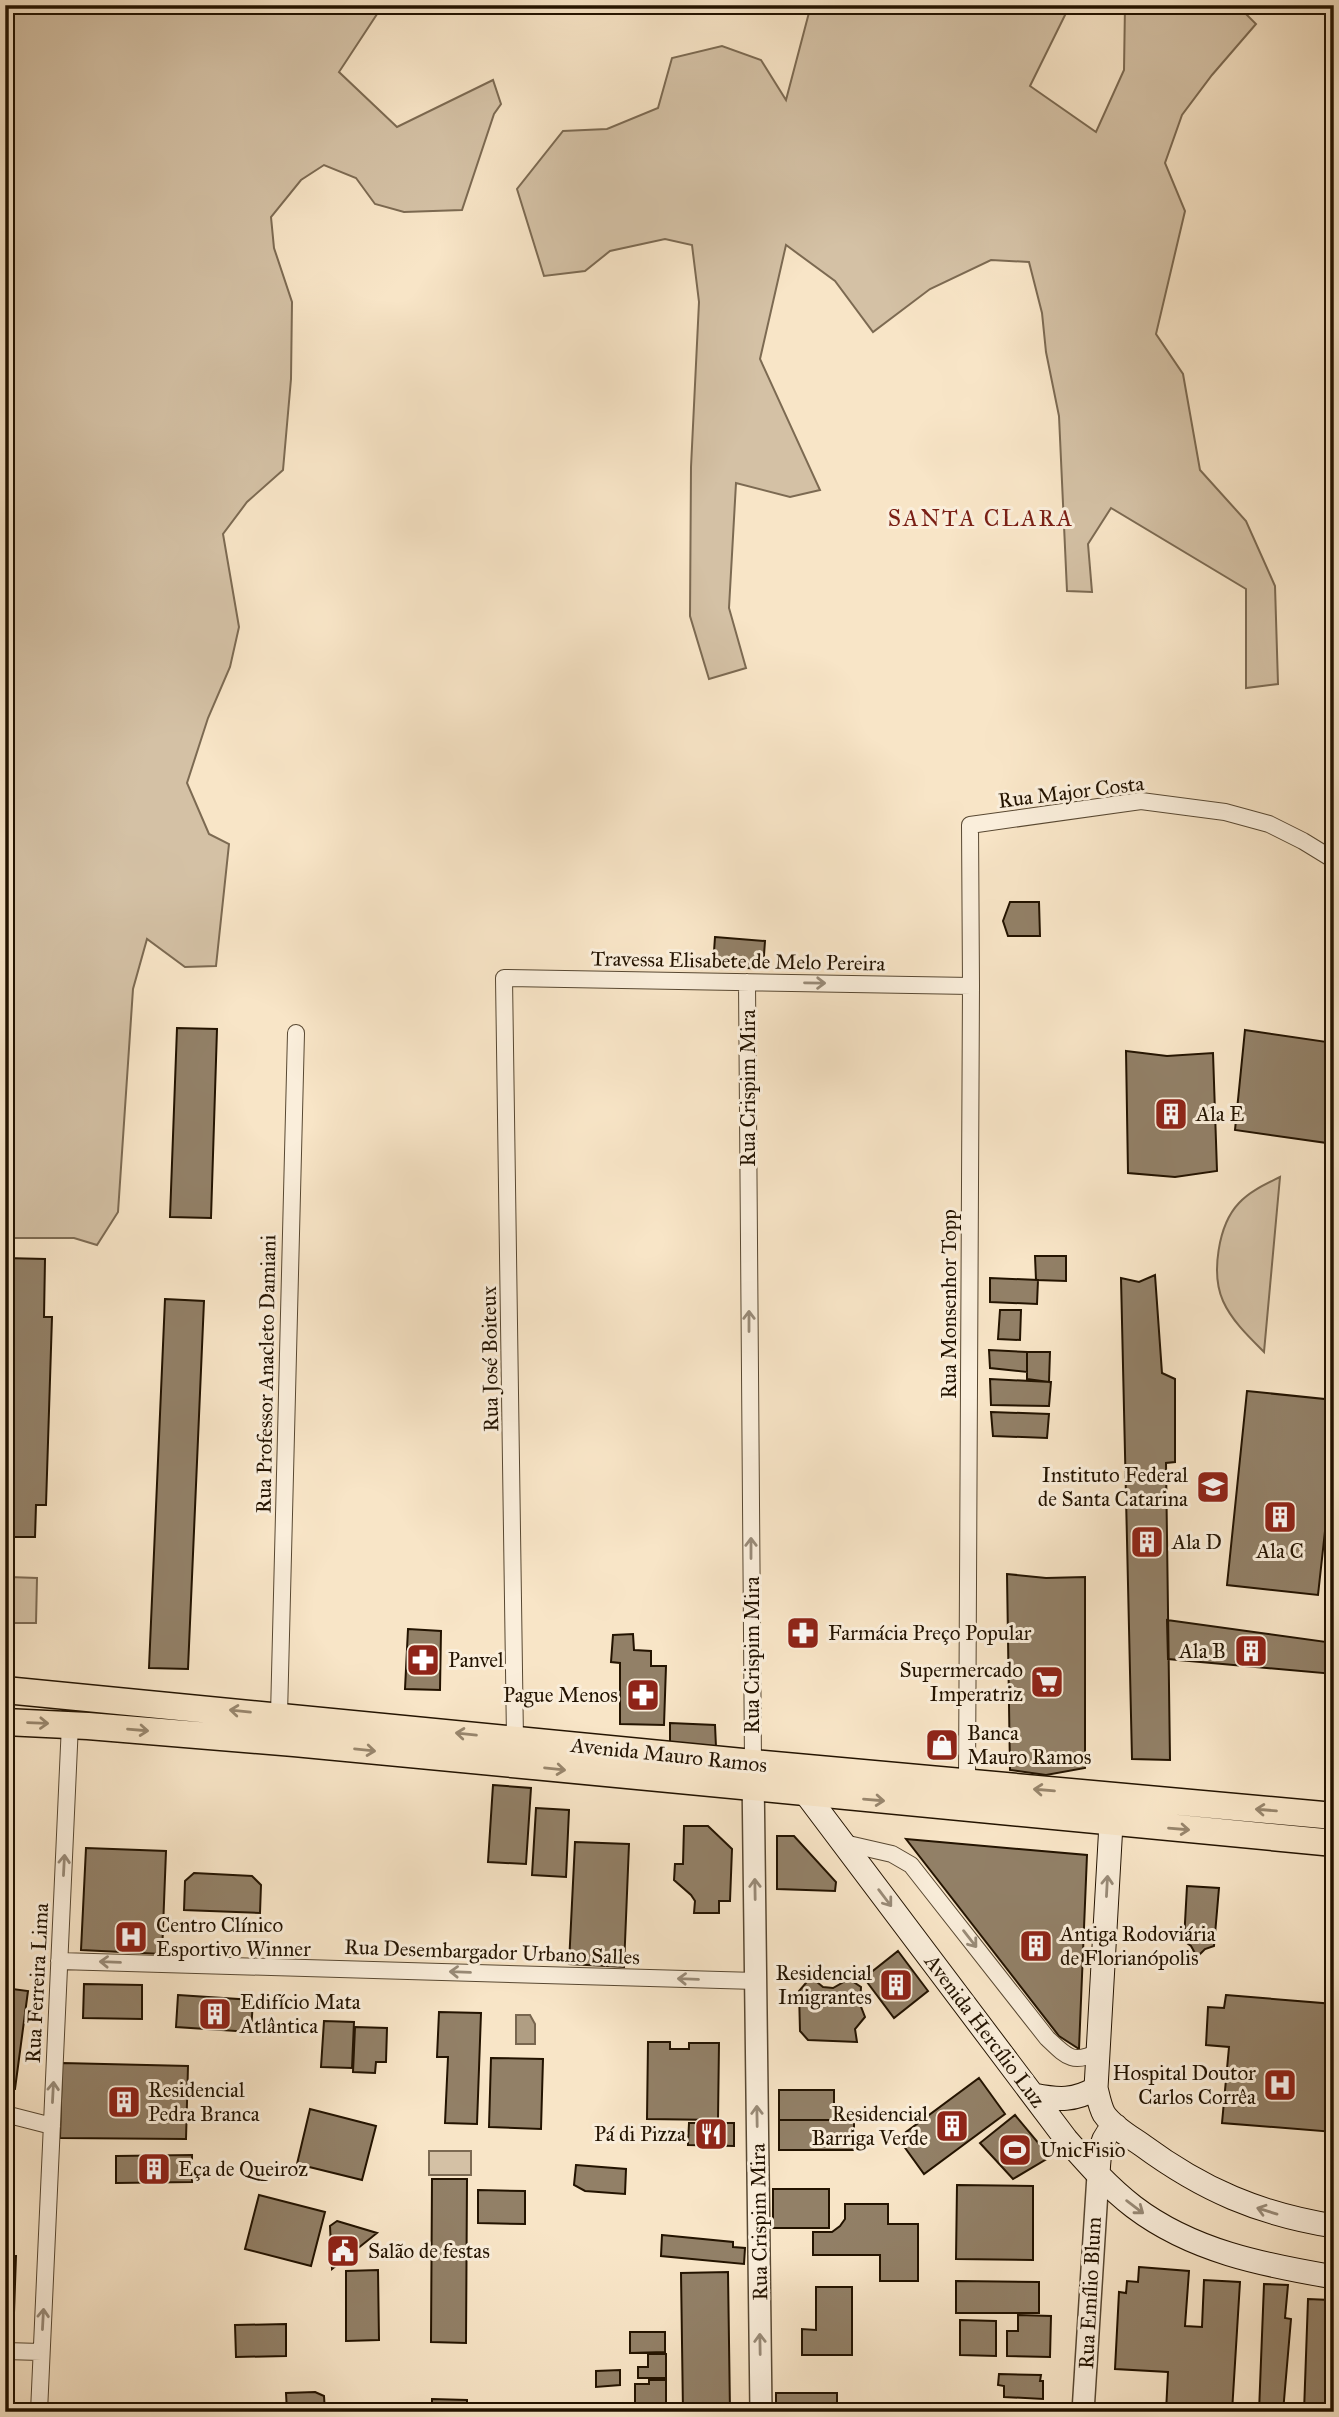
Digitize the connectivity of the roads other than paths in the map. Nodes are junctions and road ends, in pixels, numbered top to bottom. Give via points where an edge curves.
1 (970, 825) joint
2 (1334, 860) edge
3 (505, 978) joint
4 (747, 982) junction
5 (971, 986) junction
6 (296, 1033) dead end
7 (5, 1690) edge
8 (71, 1695) junction
9 (279, 1715) junction
10 (5, 1722) edge
11 (70, 1724) junction
12 (516, 1739) junction
13 (824, 1770) junction
14 (753, 1776) junction
15 (967, 1783) junction
16 (806, 1794) junction
17 (1112, 1809) junction
18 (1334, 1816) edge
19 (844, 1843) junction
20 (1334, 1843) edge
21 (59, 1961) junction
22 (756, 1981) junction
23 (1098, 2052) junction
24 (1096, 2088) junction
25 (1034, 2095) junction
26 (5, 2114) edge
27 (52, 2126) junction
28 (1116, 2126) junction
29 (1097, 2175) junction
30 (1334, 2226) edge
31 (1334, 2277) edge
32 (5, 2351) edge
33 (41, 2352) junction
34 (38, 2412) edge
35 (761, 2412) edge
36 (1083, 2412) edge

1 - 2 street, Rua Major Costa via 1141,801 1226,812 1269,824
1 - 5 street, Rua Monsenhor Topp
3 - 4 street, Travessa Elisabete de Melo Pereira
3 - 12 street, Rua José Boiteux
4 -> 5 street, Travessa Elisabete de Melo Pereira
14 -> 4 street, Rua Crispim Mira
5 - 15 street, Rua Monsenhor Topp
6 - 9 street, Rua Professor Anacleto Damiani
7 - 8 main road, Avenida Mauro Ramos
9 -> 8 main road, Avenida Mauro Ramos
8 - 11 main road
12 -> 9 main road, Avenida Mauro Ramos
10 -> 11 main road, Avenida Mauro Ramos
11 -> 14 main road, Avenida Mauro Ramos
21 -> 11 street, Rua Ferreira Lima
12 - 14 main road, Avenida Mauro Ramos
13 - 14 main road, Avenida Mauro Ramos
13 - 15 main road, Avenida Mauro Ramos
13 - 16 main road via 808,1780
14 - 16 main road, Avenida Mauro Ramos
22 -> 14 street, Rua Crispim Mira
17 -> 15 main road, Avenida Mauro Ramos
16 -> 17 main road, Avenida Mauro Ramos
16 - 19 main road, Avenida Hercílio Luz
18 -> 17 main road, Avenida Mauro Ramos
17 -> 20 main road, Avenida Mauro Ramos
23 -> 17 main road
19 -> 23 street, Avenida Hercílio Luz via 892,1854 911,1864 1047,2038 1065,2055 1078,2059
19 -> 25 main road, Avenida Hercílio Luz
22 -> 21 street, Rua Desembargador Urbano Salles
27 -> 21 street, Rua Ferreira Lima
35 -> 22 street, Rua Crispim Mira
23 - 24 main road
24 - 25 main road via 1067,2100
24 - 28 main road via 1102,2112
25 - 29 main road, Avenida Hercílio Luz
26 - 27 street
33 -> 27 street, Rua Ferreira Lima
28 - 29 main road via 1100,2149
30 -> 28 main road via 1238,2202 1178,2172
29 -> 31 main road, Avenida Hercílio Luz via 1157,2223 1204,2246 1250,2261
29 - 36 street, Rua Emílio Blum
32 - 33 street
33 - 34 street, Rua Ferreira Lima

